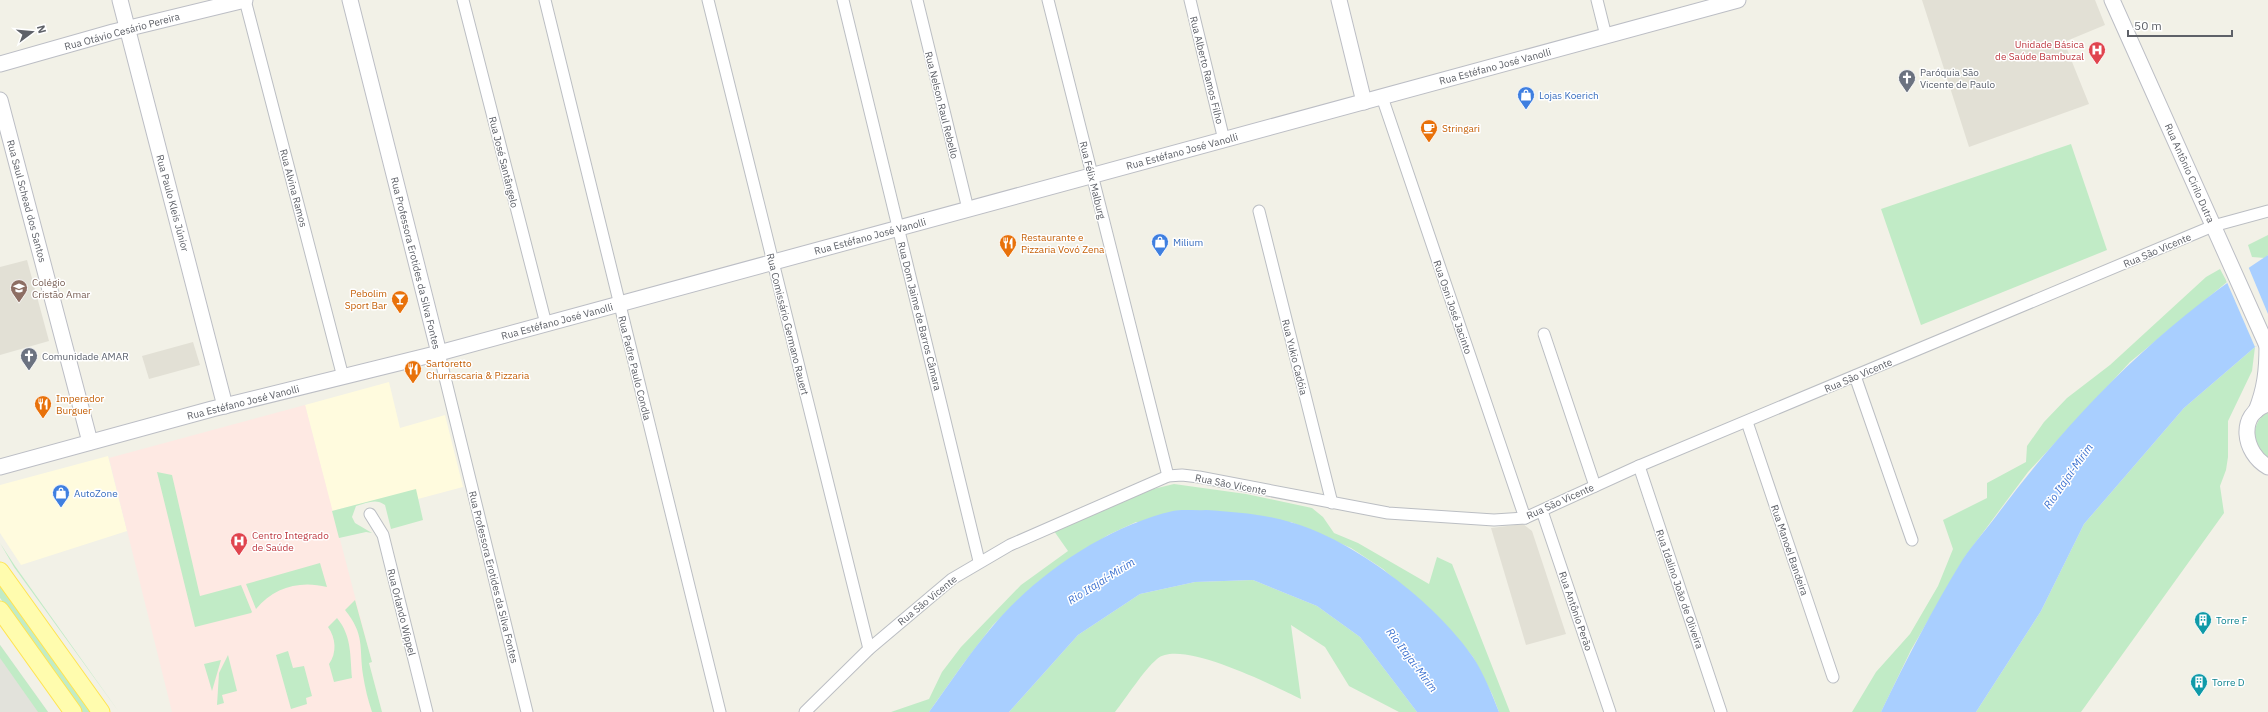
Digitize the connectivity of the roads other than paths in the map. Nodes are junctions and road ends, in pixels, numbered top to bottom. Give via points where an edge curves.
1 (120, 0) edge
2 (245, 0) edge
3 (350, 0) edge
4 (463, 0) edge
5 (545, 0) edge
6 (708, 0) edge
7 (843, 0) edge
8 (917, 0) edge
9 (1048, 0) edge
10 (1190, 0) edge
11 (1338, 0) edge
12 (1597, 0) edge
13 (1738, 0) edge
14 (2112, 0) edge
15 (1701, 5) edge
16 (127, 28) junction
17 (1606, 36) junction
18 (0, 64) edge
19 (1382, 97) junction
20 (0, 100) edge
21 (1364, 102) junction
22 (1224, 140) junction
23 (1092, 176) junction
24 (968, 209) junction
25 (1259, 211) dead end
26 (2268, 211) edge
27 (2213, 226) junction
28 (899, 228) junction
29 (773, 262) junction
30 (620, 304) junction
31 (546, 324) junction
32 (1544, 334) dead end
33 (2267, 345) edge
34 (439, 353) junction
35 (1855, 376) junction
36 (343, 377) junction
37 (226, 406) junction
38 (2262, 408) edge
39 (1747, 422) junction
40 (90, 442) junction
41 (1639, 466) junction
42 (0, 467) edge
43 (2268, 467) edge
44 (1168, 476) junction
45 (1595, 486) junction
46 (1332, 503) junction
47 (1542, 511) junction
48 (370, 514) dead end
49 (1525, 518) junction
50 (1912, 540) dead end
51 (979, 561) junction
52 (0, 570) edge
53 (0, 610) edge
54 (869, 649) junction
55 (1833, 677) dead end
56 (73, 712) edge
57 (101, 712) edge
58 (428, 712) edge
59 (526, 712) edge
60 (720, 712) edge
61 (805, 712) edge
62 (1610, 712) edge
63 (1721, 712) edge

1 - 16 main road, Rua Paulo Kleis Júnior
2 - 16 main road, Rua Otávio Cesário Pereira
2 - 36 street, Rua Alvina Ramos
3 - 34 main road, Rua Professora Erotides da Silva Fontes
4 - 31 street, Rua José Santângelo
5 - 30 street, Rua Padre Paulo Condla
6 - 29 street, Rua Comissário Germano Rauert
7 - 28 street, Rua Dom Jaime de Barros Câmara
8 - 24 street, Rua Nelson Raul Rebello
9 - 23 street, Rua Félix Malburg
10 - 22 street, Rua Alberto Ramos Filho
11 - 21 main road
12 - 17 street
13 - 15 main road, Rua Estéfano José Vanolli
14 - 27 main road, Rua Antônio Cirilo Dutra
15 - 17 main road, Rua Estéfano José Vanolli
16 - 18 main road, Rua Otávio Cesário Pereira
16 - 37 main road, Rua Paulo Kleis Júnior
17 - 19 main road, Rua Estéfano José Vanolli
19 - 21 main road, Rua Estéfano José Vanolli
19 - 49 street, Rua Osni José Jacinto
20 - 40 main road, Rua Saul Schead dos Santos
21 - 22 main road, Rua Estéfano José Vanolli
22 - 23 main road, Rua Estéfano José Vanolli
23 - 24 main road, Rua Estéfano José Vanolli
23 - 44 street, Rua Félix Malburg
24 - 28 main road, Rua Estéfano José Vanolli
25 - 46 street, Rua Yukio Cadóia
26 - 27 street, Rua São Vicente
27 - 33 main road, Rua Antônio Cirilo Dutra
27 - 35 street, Rua São Vicente
28 - 29 main road, Rua Estéfano José Vanolli
28 - 51 street, Rua Dom Jaime de Barros Câmara
29 - 30 main road, Rua Estéfano José Vanolli
29 - 54 street, Rua Comissário Germano Rauert
30 - 31 main road, Rua Estéfano José Vanolli
30 - 60 street, Rua Padre Paulo Condla
31 - 34 main road, Rua Estéfano José Vanolli
32 - 45 street
33 - 38 main road, Rua Antônio Cirilo Dutra via 2267,374
34 - 36 main road, Rua Estéfano José Vanolli
34 - 59 street, Rua Professora Erotides da Silva Fontes
35 - 39 street, Rua São Vicente
35 - 50 street
36 - 37 main road, Rua Estéfano José Vanolli
37 - 40 main road, Rua Estéfano José Vanolli
38 - 43 main road, Rua Antônio Cirilo Dutra via 2250,421 2246,432 2247,444 2252,454
39 - 41 street, Rua São Vicente
39 - 55 street, Rua Manoel Bandeira
40 - 42 main road, Rua Estéfano José Vanolli
41 - 45 street, Rua São Vicente
41 - 63 street, Rua Idalino João de Oliveira
44 - 46 street, Rua São Vicente via 1199,477
44 - 51 street, Rua São Vicente
45 - 47 street, Rua São Vicente
46 - 49 street, Rua São Vicente via 1423,516 1494,520
47 - 49 street, Rua São Vicente
47 - 62 street, Rua Antônio Perão
48 - 58 street, Rua Orlando Wippel via 383,535
51 - 54 street, Rua São Vicente via 920,603
52 - 57 main road
53 - 56 main road
54 - 61 street, Rua São Vicente

